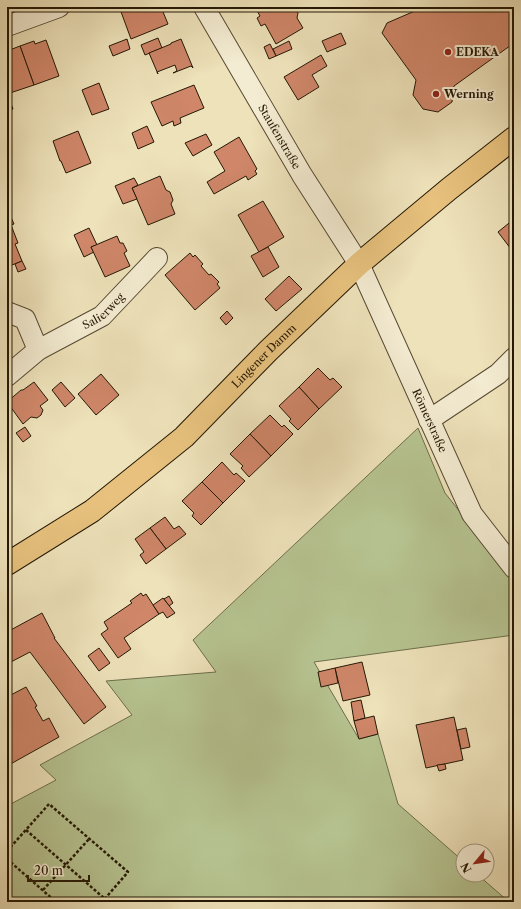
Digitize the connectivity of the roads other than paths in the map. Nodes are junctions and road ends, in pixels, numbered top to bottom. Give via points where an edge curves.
1 (58, 7) edge
2 (204, 7) edge
3 (7, 26) edge
4 (514, 138) edge
5 (157, 258) dead end
6 (359, 264) junction
7 (7, 312) edge
8 (38, 350) junction
9 (514, 358) edge
10 (7, 376) edge
11 (429, 420) junction
12 (511, 560) edge
13 (7, 564) edge

1 - 3 street
2 - 6 street, Staufenstraße via 302,175
4 - 6 main road, Lingener Damm via 448,189
5 - 8 street, Salierweg via 102,316
6 - 11 street, Römerstraße
6 - 13 main road, Lingener Damm via 268,351 184,437 92,511
7 - 8 street via 25,319
8 - 10 street, Salierweg
9 - 11 street via 498,374
11 - 12 street, Römerstraße via 472,514

